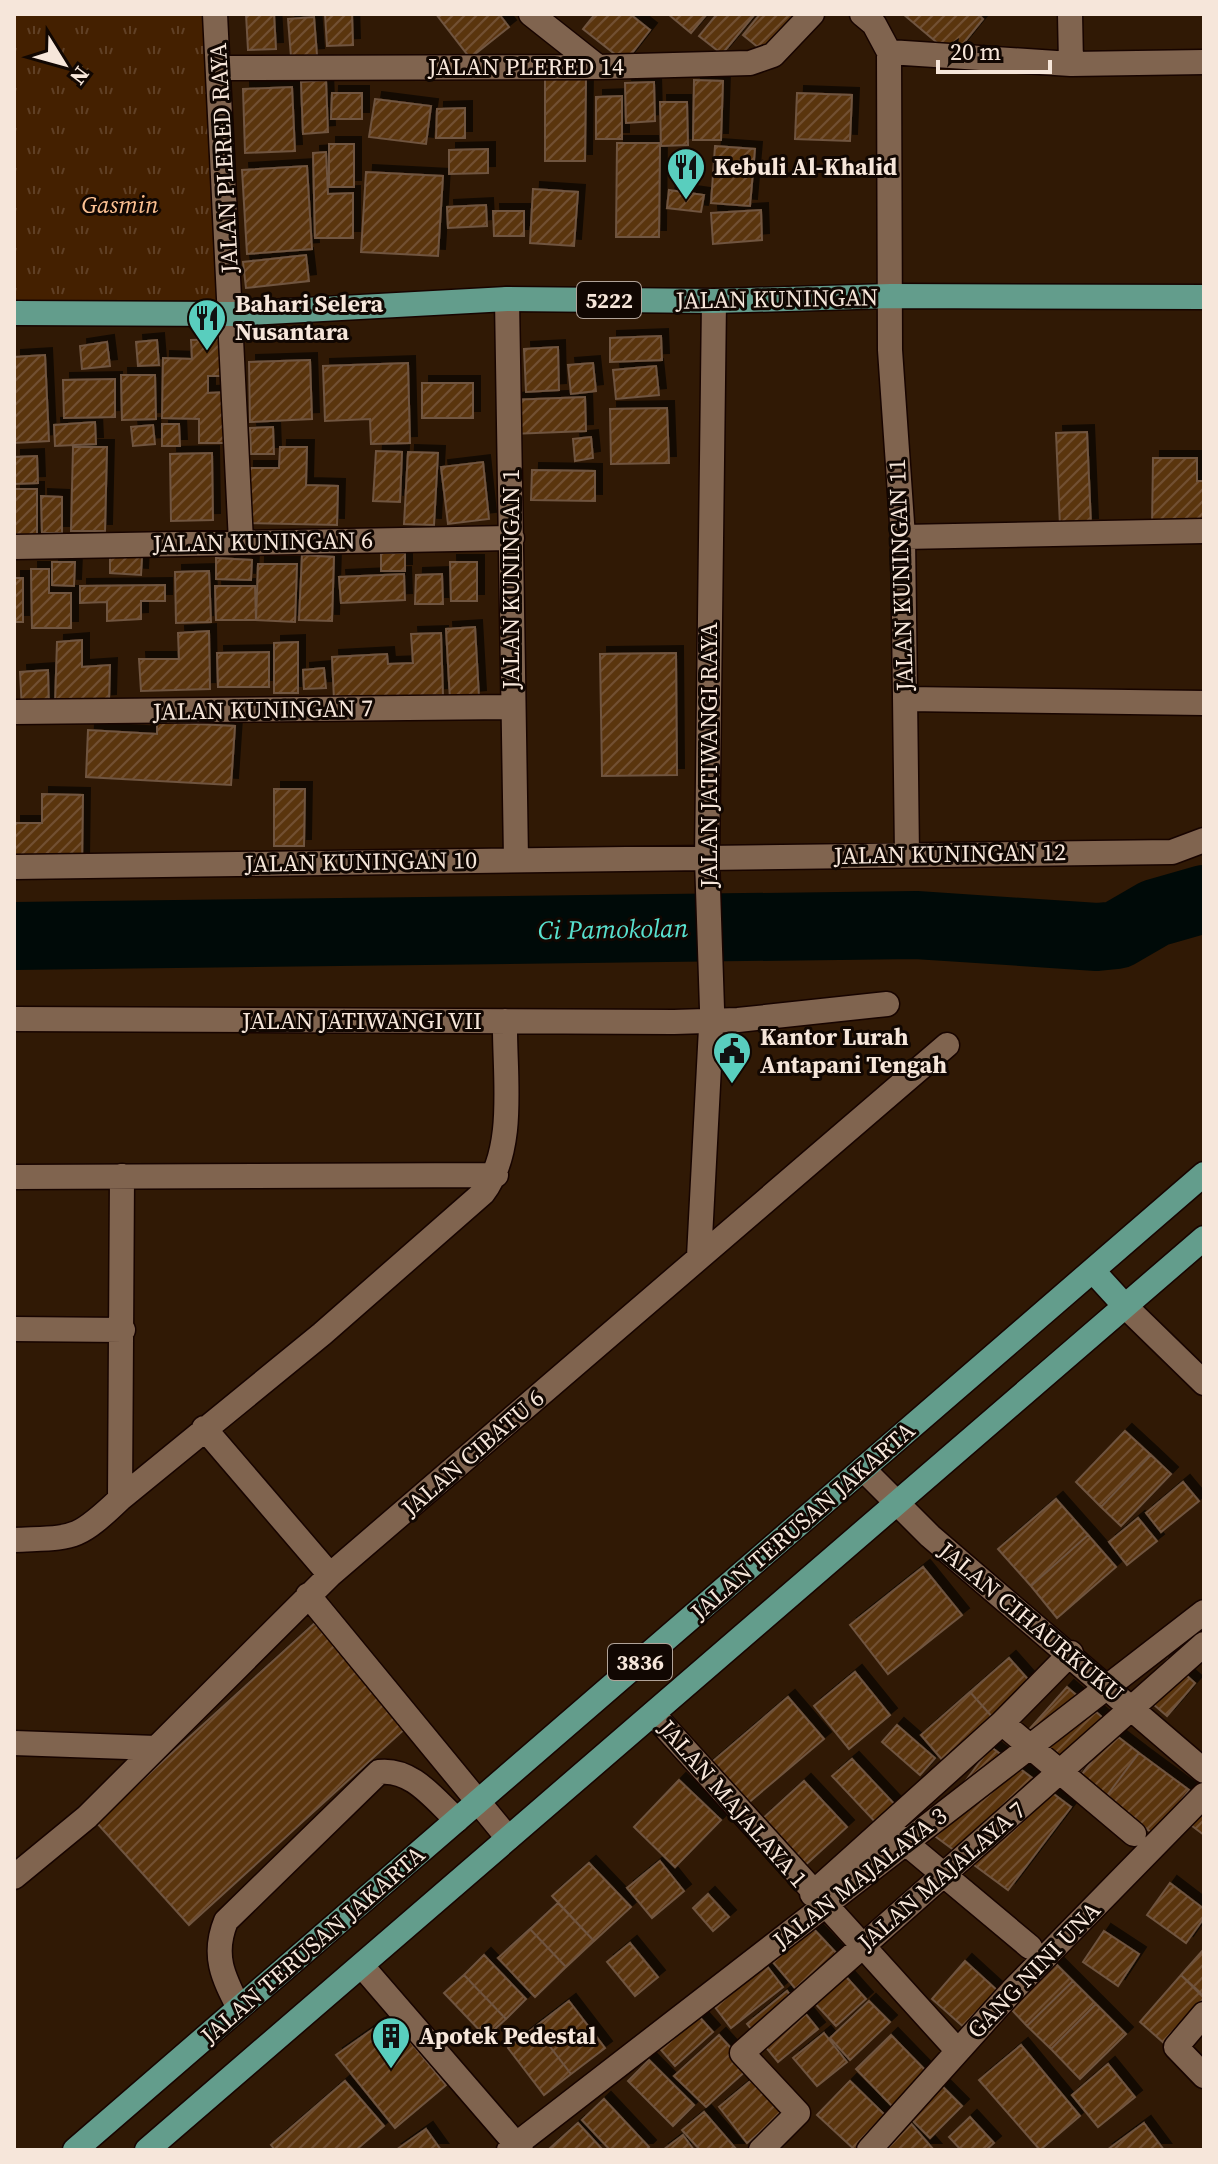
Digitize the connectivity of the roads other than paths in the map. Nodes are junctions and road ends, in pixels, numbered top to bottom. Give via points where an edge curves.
1 (215, 14) edge
2 (531, 14) edge
3 (812, 14) edge
4 (862, 14) edge
5 (1070, 14) edge
6 (889, 52) junction
7 (1204, 62) edge
8 (1071, 64) junction
9 (598, 67) junction
10 (221, 68) junction
11 (891, 296) junction
12 (1204, 297) edge
13 (507, 299) junction
14 (714, 301) junction
15 (14, 313) edge
16 (232, 314) junction
17 (1204, 531) edge
18 (903, 537) junction
19 (512, 538) junction
20 (241, 542) junction
21 (14, 547) edge
22 (906, 699) junction
23 (1204, 703) edge
24 (511, 707) junction
25 (14, 712) edge
26 (1199, 843) edge
27 (907, 855) junction
28 (516, 859) junction
29 (707, 864) junction
30 (14, 867) edge
31 (887, 1004) dead end
32 (711, 1015) junction
33 (14, 1019) edge
34 (505, 1021) junction
35 (947, 1045) dead end
36 (1204, 1174) edge
37 (496, 1175) junction
38 (122, 1176) junction
39 (14, 1177) edge
40 (1204, 1238) edge
41 (699, 1257) junction
42 (1093, 1271) junction
43 (1125, 1306) junction
44 (14, 1329) edge
45 (123, 1330) junction
46 (1204, 1383) edge
47 (204, 1428) junction
48 (863, 1469) junction
49 (120, 1499) junction
50 (896, 1504) junction
51 (14, 1540) edge
52 (330, 1575) junction
53 (308, 1595) junction
54 (1204, 1603) edge
55 (1204, 1612) edge
56 (1204, 1644) edge
57 (1071, 1653) junction
58 (653, 1714) junction
59 (1002, 1723) junction
60 (14, 1743) edge
61 (156, 1748) junction
62 (1204, 1771) edge
63 (1204, 1795) edge
64 (477, 1802) junction
65 (457, 1820) junction
66 (887, 1827) junction
67 (1134, 1834) dead end
68 (508, 1838) junction
69 (14, 1877) edge
70 (812, 1894) junction
71 (1030, 1947) dead end
72 (362, 1966) junction
73 (239, 2008) junction
74 (1204, 2014) edge
75 (957, 2050) junction
76 (1204, 2076) edge
77 (515, 2148) edge
78 (75, 2150) edge
79 (147, 2150) edge
80 (761, 2150) edge
81 (869, 2150) edge

1 - 10 street, JALAN PLERED RAYA
2 - 9 street
3 - 9 street, JALAN PLERED 14 via 773,55 750,63
4 - 6 street
5 - 8 street
6 - 8 street
6 - 11 street, JALAN KUNINGAN 11
7 - 8 street
9 - 10 street, JALAN PLERED 14
10 - 16 street, JALAN PLERED RAYA
11 - 12 main road, JALAN KUNINGAN / 5222
11 - 14 main road, JALAN KUNINGAN / 5222
11 - 18 street, JALAN KUNINGAN 11
13 - 14 main road, JALAN KUNINGAN / 5222
13 - 16 main road, JALAN KUNINGAN / 5222
13 - 19 street, JALAN KUNINGAN 1
14 - 29 street, JALAN JATIWANGI RAYA
15 - 16 main road, JALAN KUNINGAN / 5222
16 - 20 street, JALAN PLERED RAYA
17 - 18 street
18 - 22 street, JALAN KUNINGAN 11
19 - 20 street, JALAN KUNINGAN 6
19 - 24 street, JALAN KUNINGAN 1
20 - 21 street, JALAN KUNINGAN 6
22 - 23 street
22 - 27 street, JALAN KUNINGAN 11
24 - 25 street, JALAN KUNINGAN 7
24 - 28 street, JALAN KUNINGAN 1
26 - 27 street, JALAN KUNINGAN 12 via 1172,852
27 - 29 street, JALAN KUNINGAN 12
28 - 29 street, JALAN KUNINGAN 10
28 - 30 street, JALAN KUNINGAN 10
29 - 32 street, JALAN JATIWANGI RAYA
31 - 32 street, JALAN JATIWANGI VII
32 - 34 street, JALAN JATIWANGI VII
32 - 41 street, JALAN JATIWANGI RAYA
33 - 34 street, JALAN JATIWANGI VII
34 - 37 street via 504,1135
35 - 41 street, JALAN CIBATU 6
36 - 42 main road, JALAN TERUSAN JAKARTA / 3836
37 - 38 street
37 - 47 street via 483,1193 322,1334
38 - 39 street
38 - 45 street
40 - 43 main road, JALAN TERUSAN JAKARTA / 3836
41 - 52 street, JALAN CIBATU 6
42 - 43 main road
42 - 48 main road, JALAN TERUSAN JAKARTA / 3836
43 - 46 street
43 - 50 main road, JALAN TERUSAN JAKARTA / 3836
44 - 45 street
45 - 49 street
47 - 49 street
47 - 52 street
48 - 50 street, JALAN CIHAURKUKU
48 - 64 main road, JALAN TERUSAN JAKARTA / 3836
49 - 51 street via 74,1537
50 - 57 street, JALAN CIHAURKUKU
50 - 58 main road, JALAN TERUSAN JAKARTA / 3836
52 - 53 street, JALAN CIBATU 6
53 - 61 street, JALAN CIBATU 6
53 - 64 street
54 - 70 street, JALAN MAJALAYA 3
55 - 77 street, JALAN MAJALAYA 3
56 - 80 street, JALAN MAJALAYA 7 via 742,2053 798,2113
57 - 59 street, JALAN MAJALAYA 3
57 - 62 street, JALAN CIHAURKUKU
58 - 68 main road, JALAN TERUSAN JAKARTA / 3836
58 - 70 street, JALAN MAJALAYA 1
59 - 66 street, JALAN MAJALAYA 3
59 - 67 street
60 - 61 street
61 - 69 street, JALAN CIBATU 6 via 87,1817
63 - 75 street, GANG NINI UNA
64 - 65 main road, JALAN TERUSAN JAKARTA / 3836
64 - 68 street
65 - 73 main road, JALAN TERUSAN JAKARTA / 3836
65 - 73 street via 409,1776 379,1772 226,1921 218,1942 221,1973
66 - 70 street, JALAN MAJALAYA 3
66 - 71 street
68 - 72 main road, JALAN TERUSAN JAKARTA / 3836
70 - 75 street, JALAN MAJALAYA 1
72 - 77 street
72 - 79 main road, JALAN TERUSAN JAKARTA / 3836
73 - 78 main road, JALAN TERUSAN JAKARTA / 3836
74 - 76 street via 1176,2047
75 - 81 street, GANG NINI UNA

